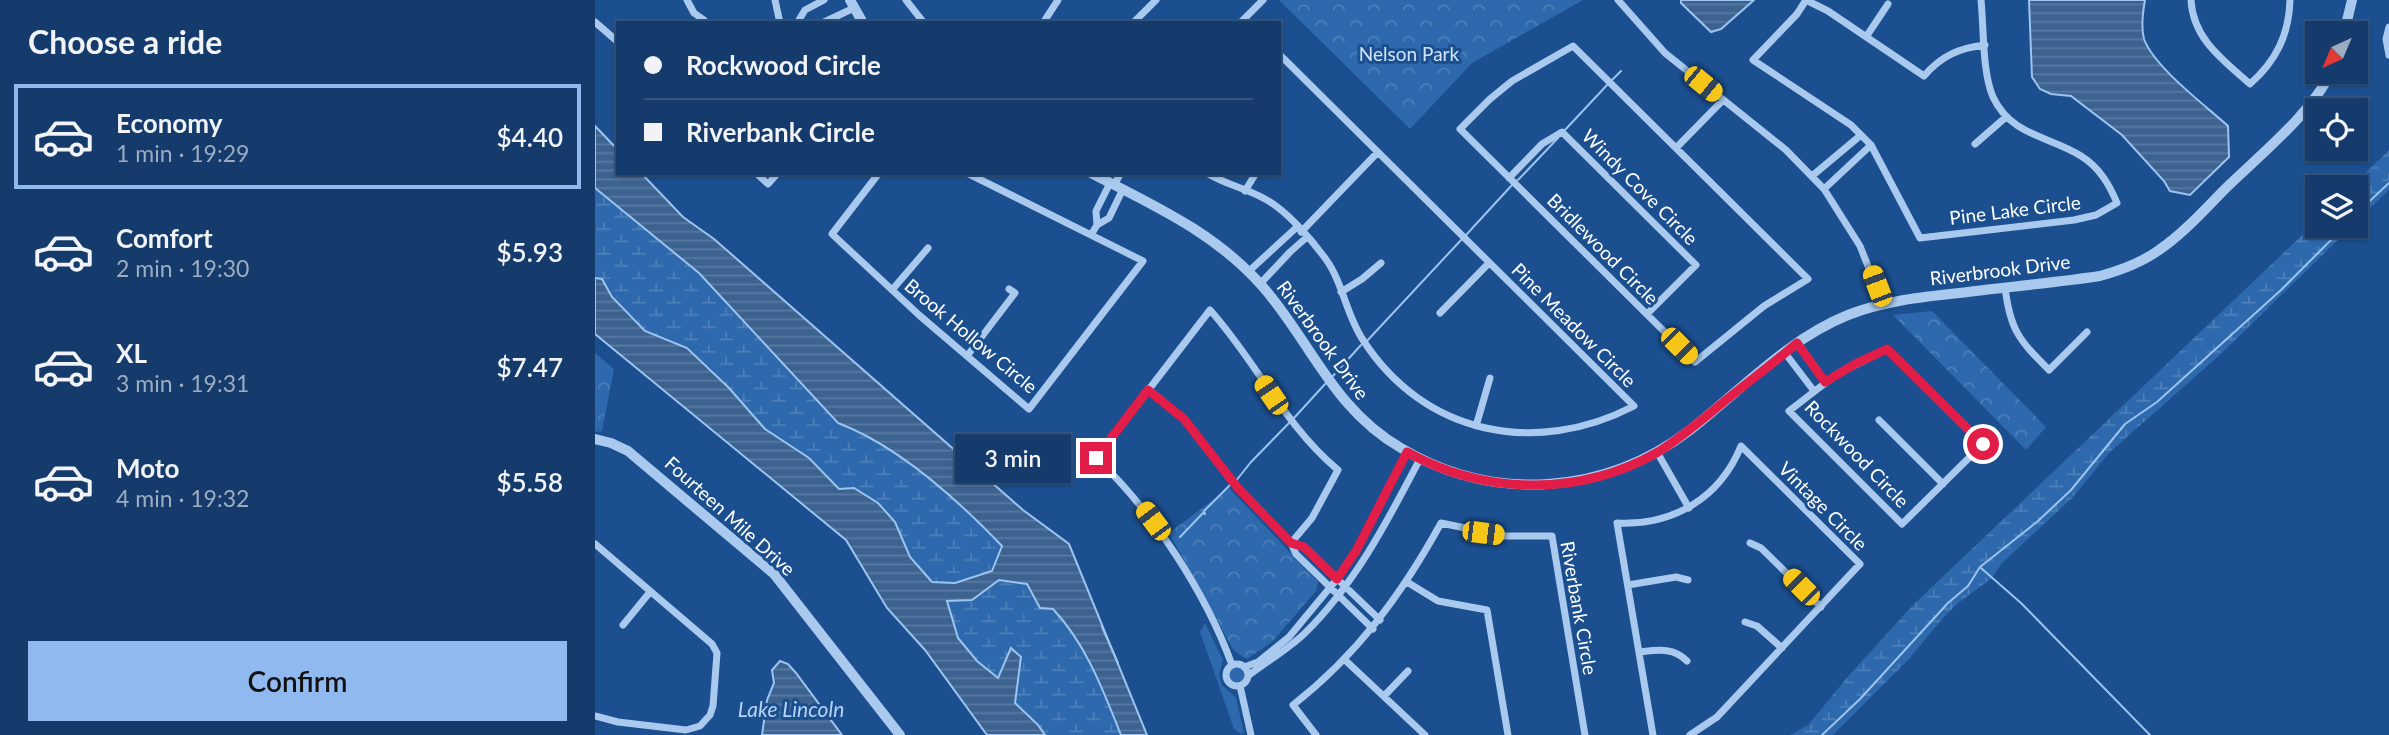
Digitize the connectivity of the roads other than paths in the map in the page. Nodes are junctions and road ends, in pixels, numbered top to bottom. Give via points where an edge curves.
1 (687, 0) edge
2 (775, 0) edge
3 (824, 0) edge
4 (906, 0) edge
5 (1058, 0) edge
6 (1156, 0) edge
7 (1263, 0) edge
8 (1618, 0) edge
9 (1806, 0) edge
10 (1981, 0) edge
11 (2191, 0) edge
12 (2290, 0) edge
13 (2352, 0) edge
14 (852, 4) edge
15 (1888, 4) dead end
16 (704, 20) dead end
17 (780, 21) edge
18 (798, 21) edge
19 (825, 21) edge
20 (862, 21) edge
21 (922, 21) edge
22 (1045, 21) edge
23 (1135, 21) edge
24 (1242, 21) edge
25 (2347, 21) edge
26 (595, 22) edge
27 (2389, 27) edge
28 (1866, 37) junction
29 (616, 40) edge
30 (1985, 45) junction
31 (2389, 55) edge
32 (1281, 56) edge
33 (2324, 84) edge
34 (1723, 100) junction
35 (2006, 117) junction
36 (1861, 135) junction
37 (1975, 144) dead end
38 (1871, 145) junction
39 (1848, 146) junction
40 (1676, 148) junction
41 (1378, 152) junction
42 (1857, 157) junction
43 (759, 175) edge
44 (776, 175) edge
45 (877, 175) edge
46 (971, 175) edge
47 (1095, 175) edge
48 (1120, 175) edge
49 (1210, 175) edge
50 (1255, 175) edge
51 (1812, 176) junction
52 (1509, 178) junction
53 (1116, 186) junction
54 (1824, 189) junction
55 (1245, 191) junction
56 (1097, 225) junction
57 (1302, 232) junction
58 (1091, 235) junction
59 (1283, 240) junction
60 (928, 248) dead end
61 (1291, 250) junction
62 (1381, 263) dead end
63 (1489, 263) junction
64 (1248, 272) junction
65 (1260, 284) junction
66 (2004, 287) junction
67 (1009, 289) dead end
68 (892, 290) junction
69 (1341, 292) junction
70 (1882, 303) junction
71 (1440, 313) dead end
72 (1647, 314) junction
73 (2087, 332) dead end
74 (1797, 343) junction
75 (1785, 353) junction
76 (967, 356) junction
77 (1816, 370) junction
78 (1490, 378) dead end
79 (1804, 378) junction
80 (1825, 382) junction
81 (1148, 390) junction
82 (1814, 391) junction
83 (1879, 420) dead end
84 (1476, 426) junction
85 (598, 439) edge
86 (1407, 452) junction
87 (1657, 452) junction
88 (1420, 459) junction
89 (1943, 484) junction
90 (1689, 508) junction
91 (1291, 543) junction
92 (1750, 543) dead end
93 (595, 544) edge
94 (1337, 579) junction
95 (1688, 580) dead end
96 (1407, 582) junction
97 (1628, 585) junction
98 (1330, 587) junction
99 (1346, 587) junction
100 (650, 592) junction
101 (1338, 595) junction
102 (1821, 607) junction
103 (1380, 620) junction
104 (1745, 622) dead end
105 (623, 625) dead end
106 (1373, 628) junction
107 (1782, 649) junction
108 (1639, 653) junction
109 (1345, 660) junction
110 (1687, 661) dead end
111 (1232, 665) junction
112 (1244, 667) junction
113 (1408, 671) dead end
114 (1248, 676) junction
115 (1240, 686) junction
116 (1384, 696) junction
117 (595, 716) edge
118 (900, 735) edge
119 (1251, 735) edge
120 (1316, 735) edge
121 (1425, 735) edge
122 (1508, 735) edge
123 (1585, 735) edge
124 (1653, 735) edge
125 (1690, 735) edge

1 - 16 street
2 - 17 street
3 - 18 street via 805,10
4 - 21 street
5 - 22 street
6 - 23 street
7 - 24 street
8 - 34 street via 1665,53
9 - 28 street
9 - 36 street, Pine Lake Circle via 1753,60
10 - 30 street, Pine Lake Circle
11 - 12 street via 2204,40 2250,84 2282,44
13 - 25 street
14 - 19 street
14 - 20 street
15 - 28 street
26 - 29 street
27 - 31 street
28 - 30 street via 1924,76 1949,54
30 - 35 street, Pine Lake Circle via 1990,90
32 - 41 street, Pine Meadow Circle
33 - 66 street, Riverbrook Drive via 2305,110 2160,250 2132,266 2100,276
34 - 40 street
34 - 51 street
35 - 37 street
35 - 38 street, Pine Lake Circle via 2023,131 2082,156 2100,173 2117,203 2074,220 1920,238
36 - 38 street, Pine Lake Circle
36 - 39 street
38 - 42 street
39 - 42 street
39 - 51 street
40 - 52 street, Bridlewood Circle via 1573,46 1505,86 1460,129
40 - 72 street, Bridlewood Circle via 1808,279 1764,306 1695,362
41 - 57 street
41 - 63 street, Pine Meadow Circle
42 - 54 street
43 - 44 street via 768,184
45 - 68 street, Brook Hollow Circle via 832,234
46 - 58 street, Brook Hollow Circle
47 - 53 street, Riverbrook Drive
48 - 53 street
49 - 55 street, Pine Meadow Circle
50 - 55 street
51 - 54 street
52 - 72 street, Bridlewood Circle
52 - 72 street, Windy Cove Circle via 1562,132 1696,265
53 - 56 street via 1096,212
53 - 56 street via 1109,218
53 - 64 street, Riverbrook Drive via 1199,230
54 - 70 street via 1860,246
55 - 57 street, Pine Meadow Circle via 1268,200
56 - 58 street
57 - 59 street
57 - 61 street
57 - 69 street, Pine Meadow Circle via 1331,267
58 - 76 street, Brook Hollow Circle via 1143,261 1029,409
59 - 61 street
59 - 64 street
60 - 68 street
61 - 65 street
62 - 69 street
63 - 71 street
63 - 84 street, Pine Meadow Circle via 1634,406 1562,432 1524,434
64 - 65 street, Riverbrook Drive
65 - 86 street, Riverbrook Drive via 1338,394 1365,423
66 - 70 street, Riverbrook Drive
66 - 73 street via 2015,330 2049,370
67 - 76 street via 1015,293
68 - 76 street, Brook Hollow Circle
69 - 84 street, Pine Meadow Circle via 1360,337 1393,377 1435,409
70 - 74 street, Riverbrook Drive via 1846,316
74 - 75 street, Riverbrook Drive
74 - 77 street, Rockwood Circle
75 - 79 street, Rockwood Circle
75 - 87 street, Riverbrook Drive
77 - 79 street
77 - 80 street, Rockwood Circle
78 - 84 street
79 - 82 street, Rockwood Circle
80 - 82 street, Rockwood Circle
80 - 89 street, Rockwood Circle via 1887,349 1983,444
81 - 91 street via 1184,419 1237,487
81 - 91 street via 1210,310 1297,431 1338,471 1312,518
81 - 111 street via 1096,458 1137,501 1167,542 1205,606
82 - 89 street, Rockwood Circle via 1789,411 1902,524
83 - 89 street
85 - 118 street, Fourteen Mile Drive via 628,451 774,574
86 - 88 street, Riverbrook Drive
86 - 94 street
87 - 88 street, Riverbrook Drive via 1618,471 1543,485 1478,480
87 - 90 street
88 - 99 street
90 - 97 street, Vintage Circle via 1661,520 1617,523
90 - 102 street, Vintage Circle via 1721,481 1741,446 1860,564
91 - 94 street via 1304,547
91 - 98 street via 1296,554
92 - 102 street via 1761,548
93 - 100 street
94 - 98 street
94 - 99 street
95 - 97 street via 1675,577
96 - 103 street, Riverbank Circle
96 - 122 street via 1438,601 1487,610
96 - 123 street, Riverbank Circle via 1441,523 1493,534 1552,536
97 - 108 street, Vintage Circle
98 - 101 street
98 - 112 street via 1289,637 1258,662
99 - 101 street
99 - 103 street
100 - 105 street
100 - 117 street via 716,649 712,711 705,722 690,729
101 - 106 street
101 - 114 street via 1303,635
102 - 107 street, Vintage Circle
103 - 106 street, Riverbank Circle
104 - 107 street via 1757,626
106 - 109 street, Riverbank Circle
107 - 125 street, Vintage Circle via 1717,717
108 - 110 street via 1671,650
108 - 124 street, Vintage Circle
109 - 116 street
109 - 120 street, Riverbank Circle via 1293,705
111 - 112 street
111 - 115 street via 1226,678
112 - 114 street
113 - 116 street
114 - 115 street
115 - 119 street
116 - 121 street

